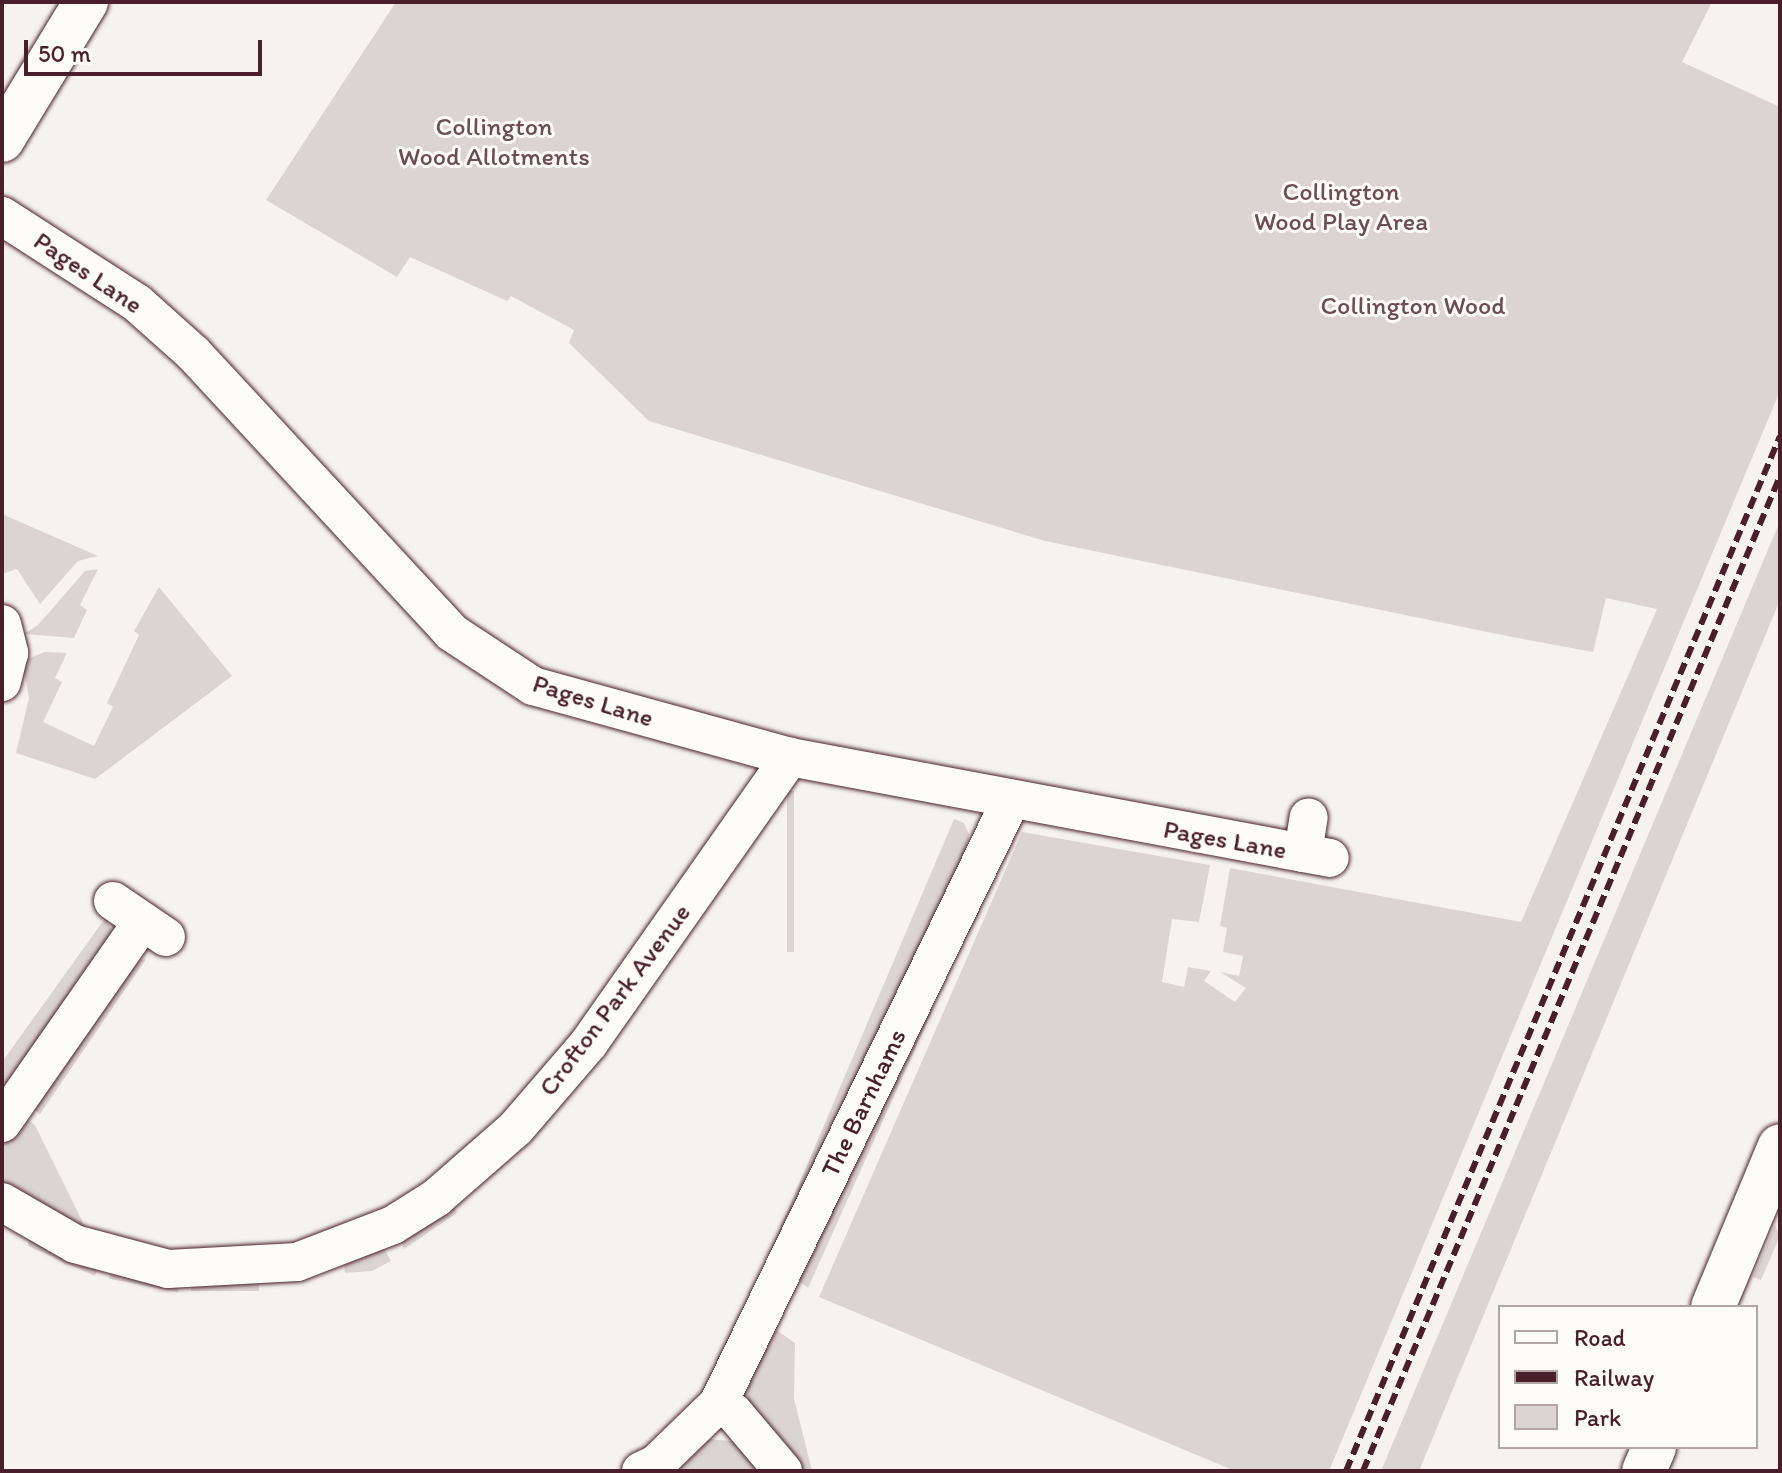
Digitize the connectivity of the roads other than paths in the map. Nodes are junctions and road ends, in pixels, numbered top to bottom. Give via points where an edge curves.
1 (86, 2) edge
2 (2, 140) edge
3 (2, 216) edge
4 (2, 624) edge
5 (9, 694) edge
6 (790, 757) junction
7 (1010, 802) junction
8 (1314, 843) dead end
9 (141, 920) dead end
10 (2, 1123) edge
11 (1780, 1146) edge
12 (2, 1202) edge
13 (1714, 1305) edge
14 (718, 1404) junction
15 (1653, 1449) edge
16 (641, 1471) edge
17 (783, 1471) edge
18 (1644, 1471) edge

1 - 2 main road
3 - 6 street, Pages Lane via 137,303 194,354 451,632 533,686
4 - 5 street via 9,653
6 - 7 street, Pages Lane
6 - 12 street, Crofton Park Avenue via 589,1043 516,1128 436,1198 393,1225 297,1262 168,1269 75,1244
7 - 8 street, Pages Lane
7 - 14 street, The Barnhams
9 - 10 street
11 - 13 main road
14 - 16 street, The Barnhams via 656,1464
14 - 17 street via 734,1413
15 - 18 main road

